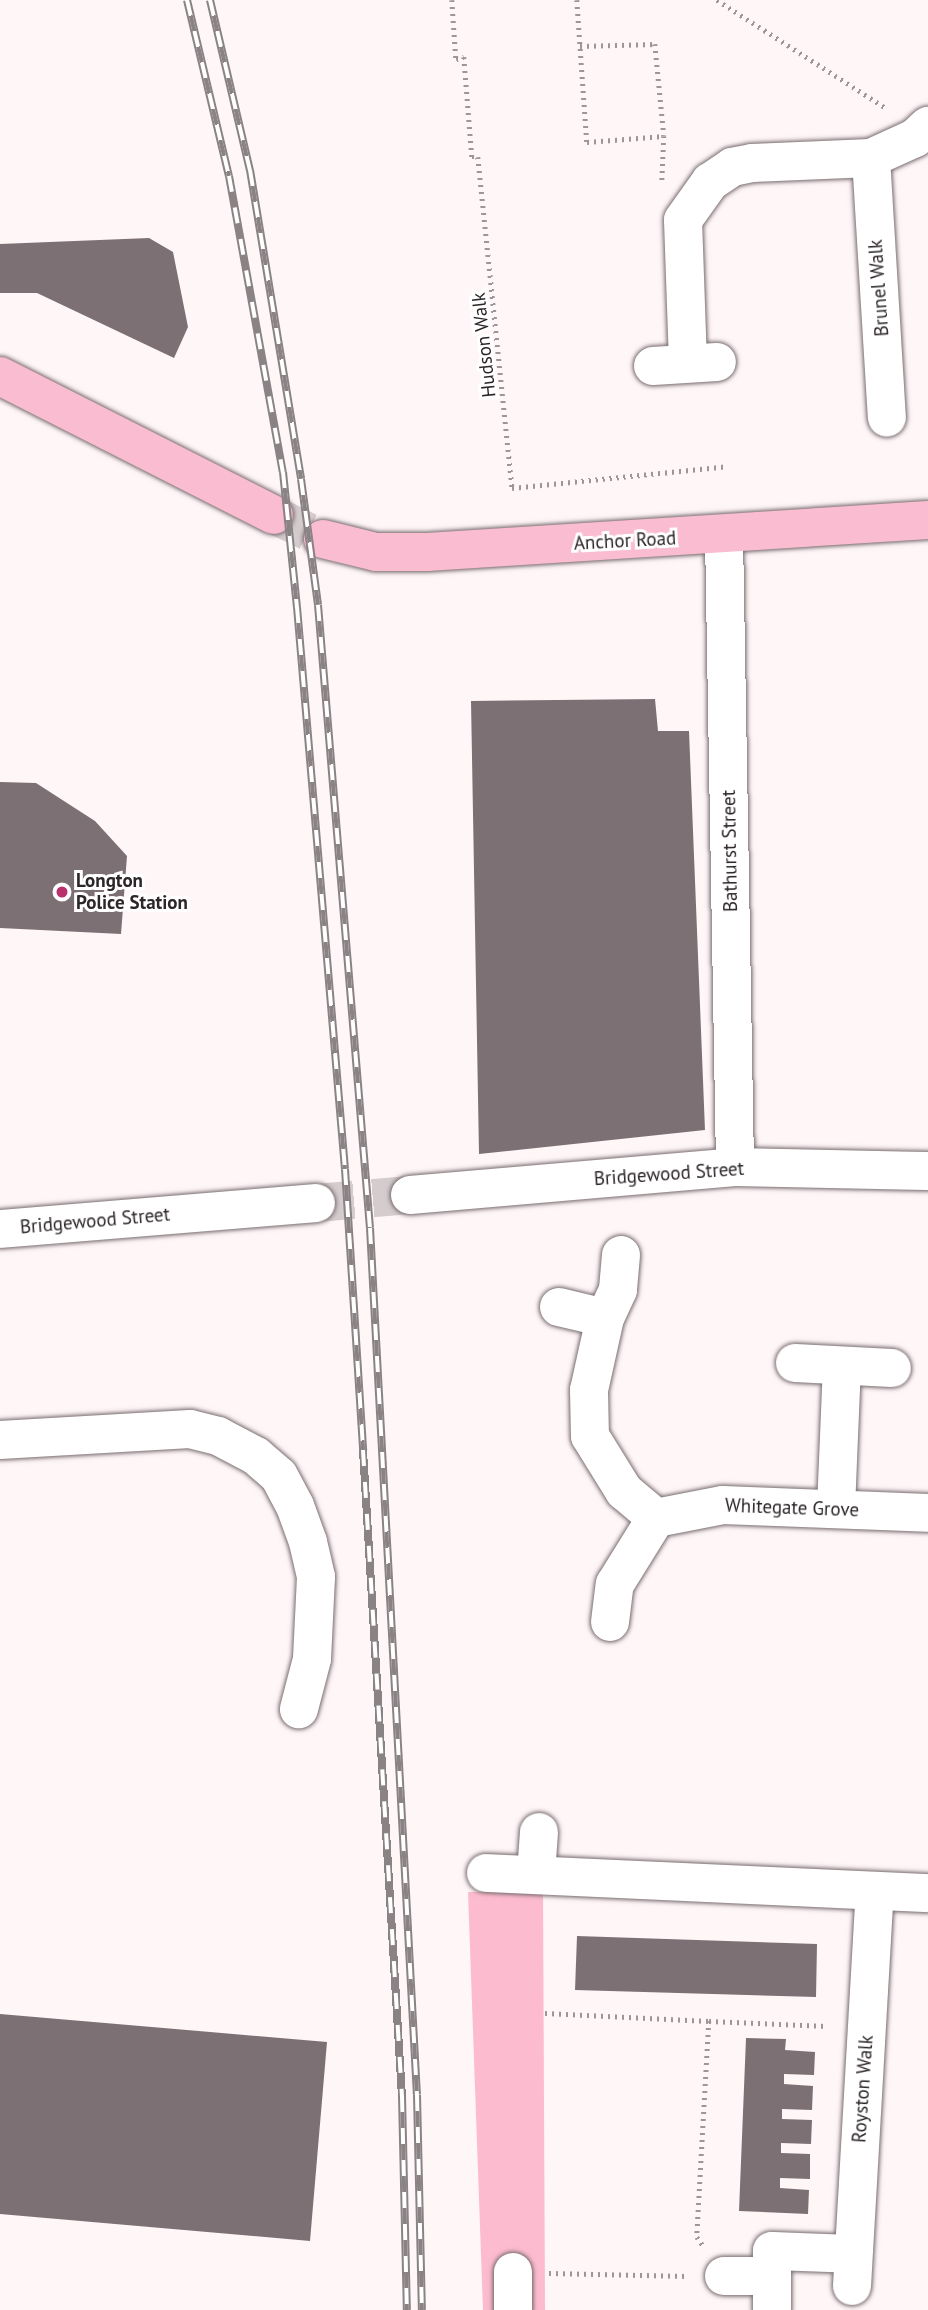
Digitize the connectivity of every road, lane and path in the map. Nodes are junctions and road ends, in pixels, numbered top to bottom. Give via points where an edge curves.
1 (452, 0) edge
2 (577, 0) edge
3 (717, 0) edge
4 (580, 46) junction
5 (911, 120) edge
6 (664, 136) junction
7 (871, 158) junction
8 (694, 202) junction
9 (686, 364) dead end
10 (0, 376) edge
11 (887, 418) dead end
12 (727, 466) dead end
13 (275, 516) tunnel mouth
14 (928, 520) edge
15 (724, 535) junction
16 (323, 539) tunnel mouth
17 (735, 1167) junction
18 (928, 1171) edge
19 (410, 1195) tunnel mouth
20 (316, 1203) tunnel mouth
21 (0, 1229) edge
22 (621, 1255) dead end
23 (559, 1307) dead end
24 (605, 1318) junction
25 (795, 1363) dead end
26 (842, 1366) junction
27 (892, 1368) dead end
28 (0, 1440) edge
29 (836, 1508) junction
30 (928, 1513) edge
31 (656, 1518) junction
32 (610, 1622) dead end
33 (299, 1709) dead end
34 (539, 1832) dead end
35 (486, 1873) dead end
36 (536, 1874) junction
37 (876, 1892) junction
38 (928, 1893) edge
39 (545, 2013) dead end
40 (709, 2021) junction
41 (867, 2027) junction
42 (513, 2272) joint
43 (724, 2276) junction
44 (772, 2293) edge
45 (513, 2310) edge

1 - 12 path, Hudson Walk via 456,59 464,57 472,157 478,157 512,488
2 - 4 path
3 - 5 path
4 - 6 path via 655,44
4 - 6 path via 587,142
5 - 7 street via 915,138
6 - 8 path via 662,186
7 - 8 street via 732,167 710,182
7 - 11 street, Brunel Walk
8 - 9 street via 683,220
10 - 13 main road
14 - 15 main road, Anchor Road
15 - 16 main road, Anchor Road via 427,552 376,552
15 - 17 street, Bathurst Street
17 - 18 street, Bridgewood Street
17 - 19 street, Bridgewood Street
20 - 21 street, Bridgewood Street
22 - 24 street via 618,1290
23 - 24 street
24 - 31 street via 589,1390 590,1436 624,1491
25 - 26 street
26 - 27 street
26 - 29 street
28 - 33 street via 190,1429 218,1436 256,1456 279,1476 295,1506 316,1577 312,1659
29 - 30 street, Whitegate Grove
29 - 31 street, Whitegate Grove via 723,1505
31 - 32 street via 615,1584
34 - 36 street
35 - 36 street
36 - 37 street
37 - 38 street
37 - 41 street, Royston Walk
39 - 40 path
40 - 41 path
40 - 43 path via 697,2237
41 - 44 street, Royston Walk via 852,2270 772,2252
42 - 43 path
42 - 45 street
43 - 44 street

